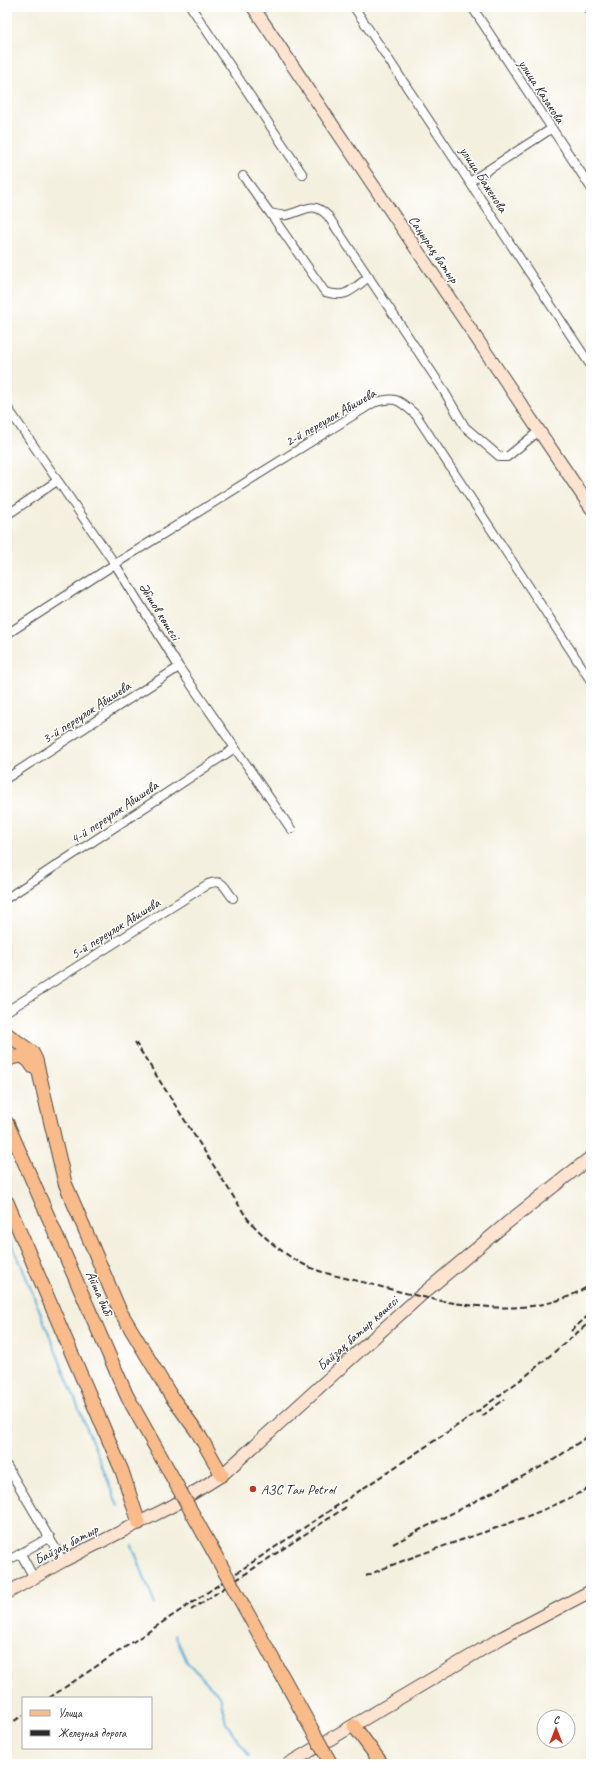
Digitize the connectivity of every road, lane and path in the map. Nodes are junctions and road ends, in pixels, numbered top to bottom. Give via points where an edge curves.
1 (191, 7) edge
2 (253, 7) edge
3 (354, 7) edge
4 (472, 7) edge
5 (588, 7) edge
6 (591, 12) edge
7 (551, 129) junction
8 (303, 175) dead end
9 (243, 176) dead end
10 (471, 181) junction
11 (591, 188) edge
12 (270, 213) junction
13 (369, 277) junction
14 (591, 366) edge
15 (7, 407) edge
16 (539, 431) junction
17 (57, 481) junction
18 (591, 508) edge
19 (7, 515) edge
20 (115, 564) junction
21 (7, 634) edge
22 (179, 667) junction
23 (591, 681) edge
24 (235, 748) junction
25 (7, 778) edge
26 (291, 829) dead end
27 (7, 898) edge
28 (233, 898) dead end
29 (7, 1011) edge
30 (7, 1034) edge
31 (7, 1060) edge
32 (41, 1083) junction
33 (7, 1123) edge
34 (591, 1157) edge
35 (7, 1202) edge
36 (7, 1466) edge
37 (222, 1475) junction
38 (139, 1523) junction
39 (50, 1537) junction
40 (21, 1554) junction
41 (63, 1561) junction
42 (7, 1562) edge
43 (34, 1578) junction
44 (591, 1591) edge
45 (7, 1593) edge
46 (354, 1726) junction
47 (288, 1764) edge
48 (331, 1764) edge
49 (382, 1764) edge

1 - 8 street
2 - 16 street, Саңырақ батыр
3 - 10 street, улица Баженова
4 - 7 street, улица Казакова
5 - 6 street
7 - 10 street
7 - 11 street, улица Казакова
9 - 12 street
10 - 14 street, улица Баженова
12 - 13 street via 286,215 314,207 322,210
12 - 13 street via 325,292 345,295
13 - 16 street via 442,386 465,427 504,458
15 - 17 street, Әбішов көшесі
16 - 18 street, Саңырақ батыр
17 - 19 street
17 - 20 street, Әбішов көшесі
20 - 21 street, 2-й переулок Абишева
20 - 22 street, Әбішов көшесі
20 - 23 street, 2-й переулок Абишева via 372,404 388,398 397,399 416,415
22 - 24 street, Әбішов көшесі
22 - 25 street, 3-й переулок Абишева
24 - 26 street, Әбішов көшесі
24 - 27 street, 4-й переулок Абишева
28 - 29 street, 5-й переулок Абишева via 222,883 216,881 208,884
30 - 32 main road via 32,1052
31 - 32 main road via 17,1055 25,1057
32 - 37 main road via 65,1183 120,1311
33 - 48 main road, Айша бибі, bridge via 127,1396
34 - 37 street, Байзақ батыр көшесі via 506,1223 420,1297
35 - 38 main road via 122,1470
36 - 39 street
37 - 38 street, Байзақ батыр көшесі
38 - 41 street, Байзақ батыр
39 - 40 street
39 - 41 street
40 - 42 street
40 - 43 street
41 - 43 street, Байзақ батыр
43 - 45 street, Байзақ батыр
44 - 46 street via 503,1637
46 - 47 street
46 - 49 main road

